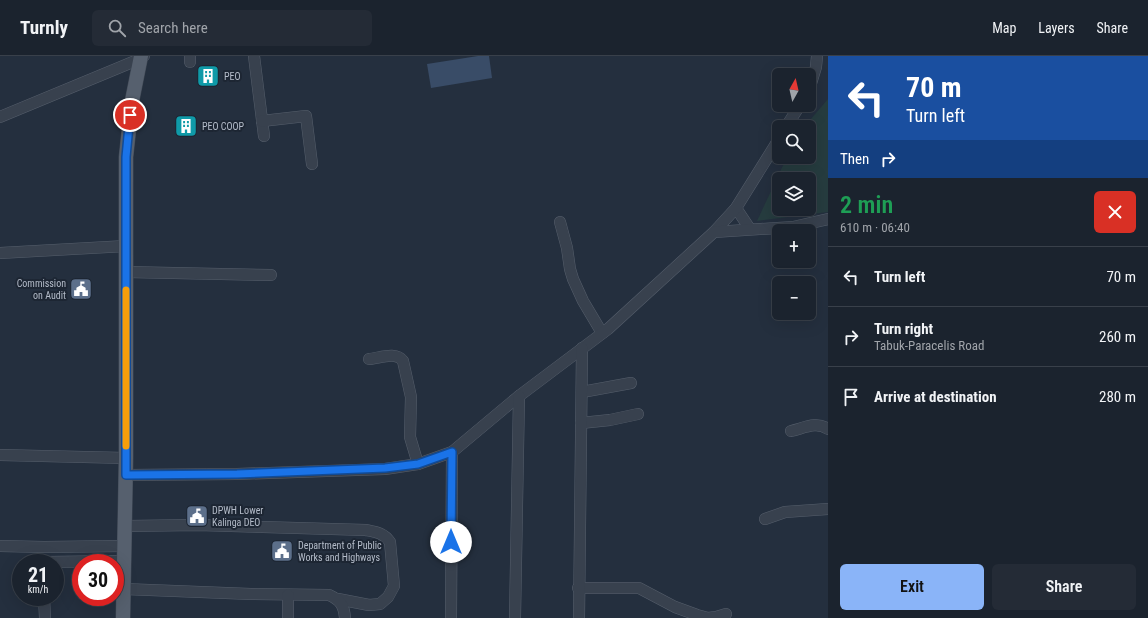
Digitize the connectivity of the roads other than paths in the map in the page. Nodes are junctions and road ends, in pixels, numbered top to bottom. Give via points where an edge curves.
1 (254, 56) edge
2 (817, 56) edge
3 (141, 57) edge
4 (816, 68) edge
5 (0, 117) edge
6 (262, 121) junction
7 (264, 136) dead end
8 (772, 150) edge
9 (312, 164) dead end
10 (736, 208) junction
11 (828, 219) edge
12 (560, 222) dead end
13 (750, 229) junction
14 (714, 232) junction
15 (126, 246) junction
16 (0, 253) edge
17 (126, 272) junction
18 (271, 275) dead end
19 (602, 333) junction
20 (582, 348) junction
21 (369, 359) dead end
22 (631, 383) dead end
23 (582, 392) junction
24 (519, 396) junction
25 (638, 414) dead end
26 (581, 423) junction
27 (828, 429) edge
28 (791, 431) dead end
29 (452, 452) junction
30 (0, 455) edge
31 (126, 458) junction
32 (418, 464) junction
33 (126, 475) junction
34 (828, 509) edge
35 (765, 519) dead end
36 (126, 526) junction
37 (0, 546) edge
38 (125, 546) junction
39 (44, 547) junction
40 (44, 554) edge
41 (125, 560) junction
42 (64, 562) edge
43 (578, 588) junction
44 (124, 589) joint
45 (288, 595) junction
46 (338, 599) junction
47 (44, 606) edge
48 (123, 606) edge
49 (726, 614) dead end
50 (44, 618) edge
51 (123, 618) edge
52 (288, 618) edge
53 (345, 618) edge
54 (451, 618) edge
55 (515, 618) edge
56 (578, 618) edge

1 - 6 street
2 - 4 street
3 - 5 street
3 - 15 main road via 132,101 126,157
6 - 7 street
6 - 9 street via 306,116
8 - 10 street
10 - 13 street
10 - 14 street
11 - 13 street via 793,227
12 - 19 street via 573,279
13 - 14 street
14 - 19 street
15 - 16 street
15 - 17 main road
17 - 18 street
17 - 31 main road
19 - 20 street
20 - 23 street
20 - 24 street
21 - 32 street via 393,355 401,357 403,361 411,397 410,437
22 - 23 street
23 - 26 street
24 - 29 street
24 - 55 street
25 - 26 street
26 - 43 street
27 - 28 street via 817,424
29 - 32 street
29 - 54 street
30 - 31 street
31 - 33 main road
32 - 33 street via 385,468 237,474
33 - 36 main road
34 - 35 street via 785,512
36 - 38 main road
36 - 46 street via 198,525 366,530 387,536 390,542 394,586 388,597 380,604 369,606
37 - 39 street
38 - 39 street
38 - 41 main road
39 - 40 street
41 - 42 street
41 - 44 main road
43 - 49 street via 640,588 675,607 697,615 708,618
43 - 56 street
44 - 45 street
45 - 46 street via 329,596
45 - 52 street
46 - 53 street via 343,605
47 - 50 street
48 - 51 main road

